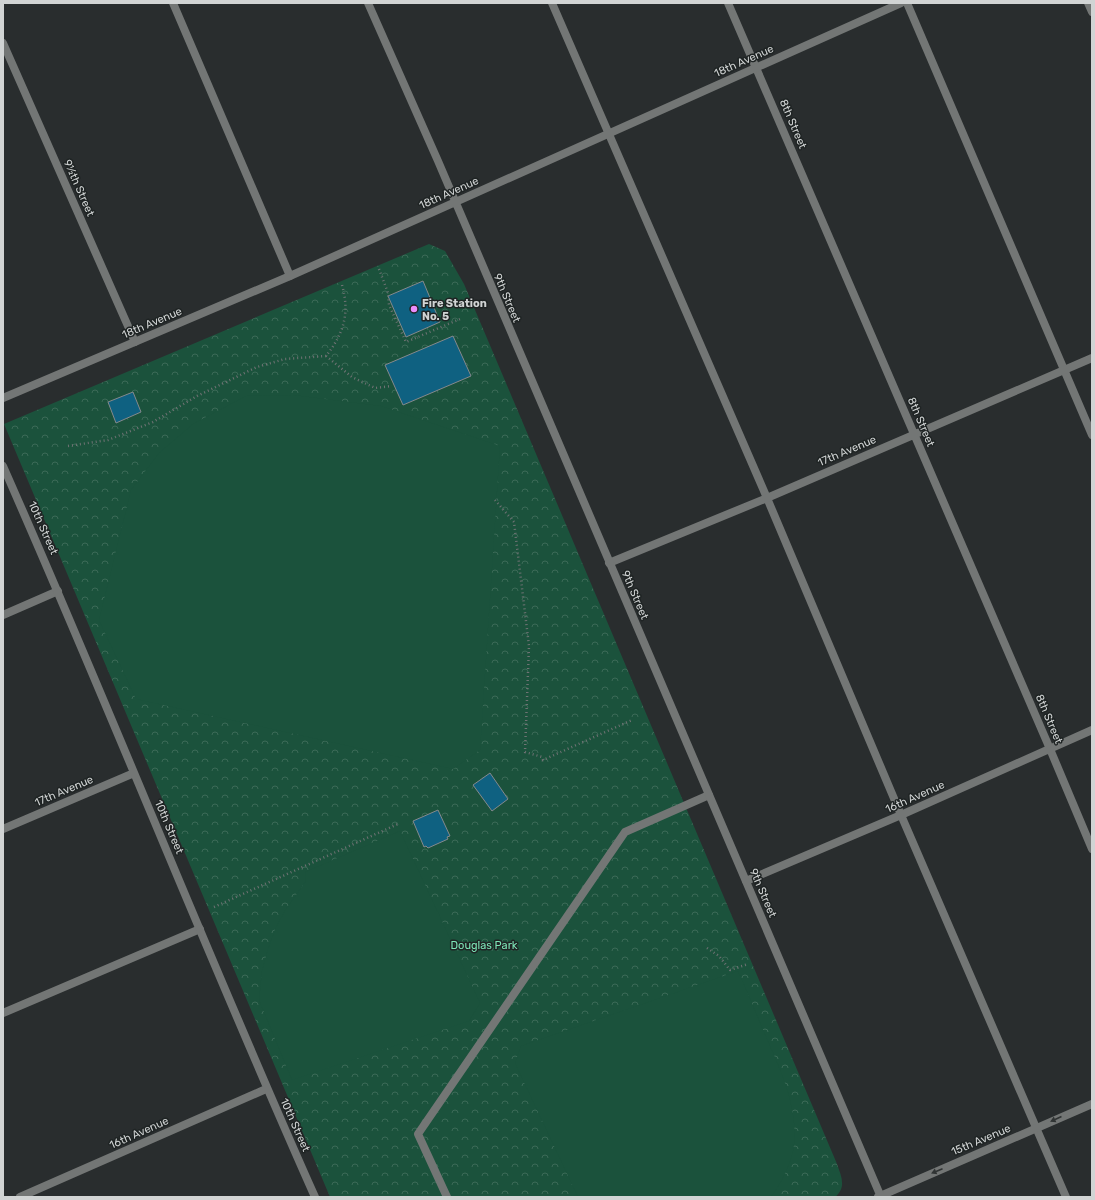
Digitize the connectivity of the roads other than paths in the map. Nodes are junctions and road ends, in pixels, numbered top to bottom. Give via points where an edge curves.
1 (173, 3) edge
2 (368, 3) edge
3 (552, 3) edge
4 (728, 3) edge
5 (901, 3) edge
6 (907, 3) edge
7 (1088, 3) edge
8 (1092, 12) edge
9 (3, 43) edge
10 (756, 68) junction
11 (609, 134) junction
12 (454, 203) junction
13 (290, 276) junction
14 (135, 342) junction
15 (1092, 358) edge
16 (1064, 370) junction
17 (3, 398) edge
18 (914, 434) junction
19 (1092, 434) edge
20 (3, 466) edge
21 (767, 498) junction
22 (609, 562) junction
23 (58, 590) junction
24 (3, 615) edge
25 (1092, 730) edge
26 (1050, 749) junction
27 (134, 773) junction
28 (709, 795) junction
29 (901, 815) junction
30 (3, 829) edge
31 (1092, 850) edge
32 (746, 881) junction
33 (200, 929) junction
34 (3, 1013) edge
35 (266, 1089) junction
36 (1092, 1104) edge
37 (1037, 1128) junction
38 (20, 1197) edge
39 (314, 1197) edge
40 (447, 1197) edge
41 (880, 1197) edge
42 (1066, 1197) edge

1 - 13 street
2 - 12 street, 9th Street
3 - 11 street
4 - 10 street, 8th Street
5 - 10 street, 18th Avenue
6 - 16 street
7 - 8 street
9 - 14 street, 9½th Street
10 - 11 street, 18th Avenue
10 - 18 street, 8th Street
11 - 12 street, 18th Avenue
11 - 21 street
12 - 13 street, 18th Avenue
12 - 22 street, 9th Street
13 - 14 street, 18th Avenue
14 - 17 street, 18th Avenue
15 - 16 street, 17th Avenue
16 - 18 street, 17th Avenue
16 - 19 street
18 - 21 street, 17th Avenue
18 - 26 street, 8th Street
20 - 23 street, 10th Street
21 - 22 street, 17th Avenue
21 - 29 street
22 - 28 street, 9th Street
23 - 24 street
23 - 27 street, 10th Street
25 - 26 street, 16th Avenue
26 - 29 street, 16th Avenue
26 - 31 street, 8th Street
27 - 30 street, 17th Avenue
27 - 33 street, 10th Street
28 - 32 street, 9th Street
28 - 40 street via 625,832 418,1134
29 - 32 street, 16th Avenue
29 - 37 street
32 - 41 street, 9th Street
33 - 34 street
33 - 35 street, 10th Street
35 - 38 street, 16th Avenue
35 - 39 street, 10th Street
36 -> 37 street, 15th Avenue
37 -> 41 street, 15th Avenue
37 - 42 street

